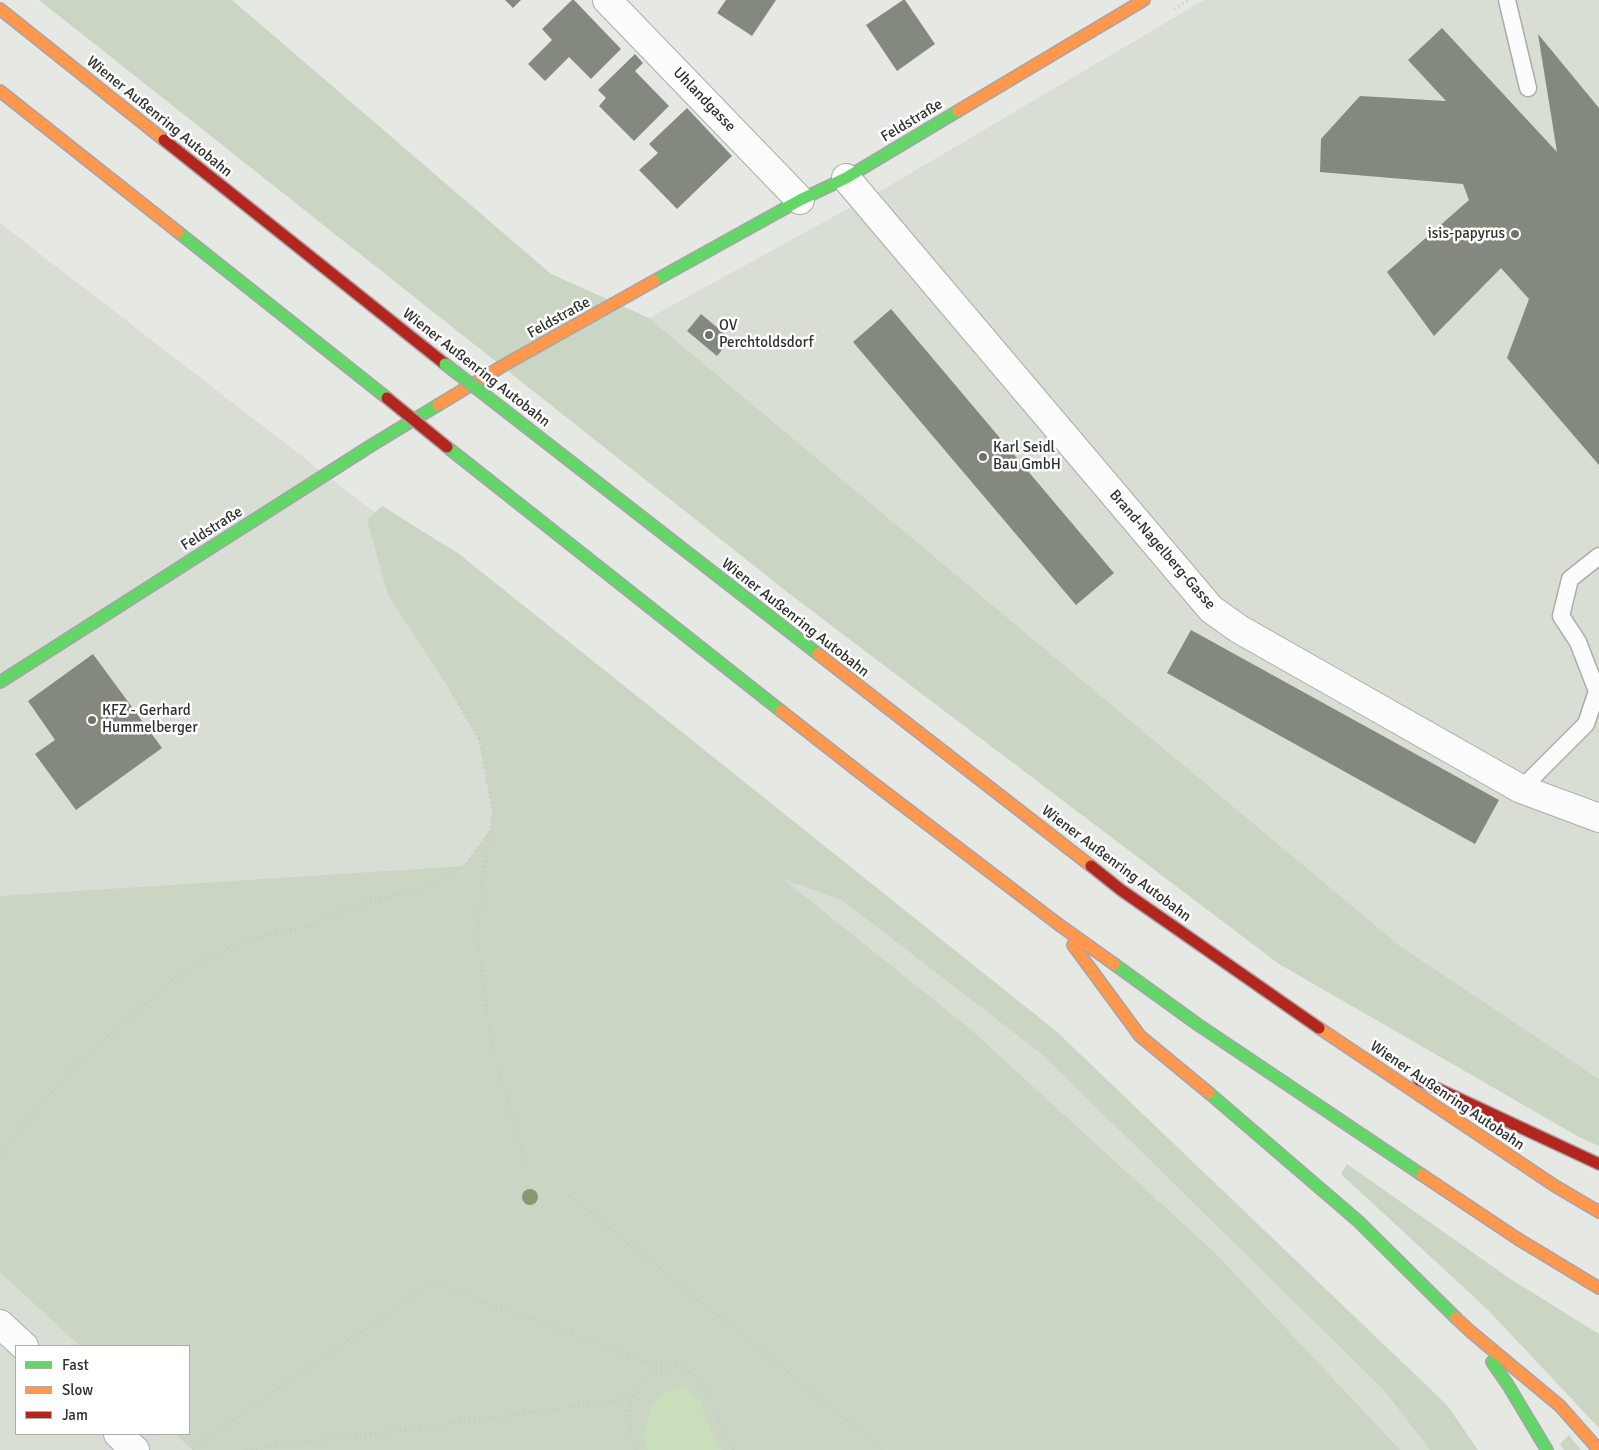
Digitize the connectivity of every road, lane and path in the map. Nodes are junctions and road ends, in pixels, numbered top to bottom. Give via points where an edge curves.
1 (608, 0) edge
2 (1144, 0) edge
3 (1507, 0) edge
4 (0, 9) edge
5 (1528, 88) dead end
6 (0, 90) edge
7 (846, 178) junction
8 (800, 200) junction
9 (1599, 556) edge
10 (0, 682) edge
11 (453, 695) dead end
12 (1521, 789) junction
13 (1599, 818) edge
14 (490, 831) junction
15 (1058, 924) junction
16 (1344, 1046) junction
17 (0, 1154) edge
18 (525, 1161) dead end
19 (1599, 1164) edge
20 (570, 1196) dead end
21 (1599, 1212) edge
22 (1599, 1288) edge
23 (0, 1324) edge
24 (1471, 1332) junction
25 (23, 1345) edge
26 (665, 1368) junction
27 (632, 1398) junction
28 (119, 1435) edge
29 (135, 1450) edge
30 (193, 1450) edge
31 (246, 1450) edge
32 (636, 1450) edge
33 (733, 1450) edge
34 (884, 1450) edge
35 (1547, 1450) edge
36 (1599, 1450) edge

1 - 8 street, Uhlandgasse
2 - 7 main road, Feldstraße
3 - 5 lane
4 - 16 main road, Wiener Außenring Autobahn, bridge via 445,364 1121,890
6 - 15 main road, bridge via 868,779
7 - 8 main road, Feldstraße
7 - 12 street, Brand-Nagelberg-Gasse via 1211,609 1239,629
8 - 10 main road, Feldstraße via 514,360 372,445
9 - 12 lane via 1570,579 1561,616 1578,642 1597,690 1586,724
11 - 14 path via 479,739 493,813
12 - 13 street, Brand-Nagelberg-Gasse
14 - 17 path via 464,866 434,886 352,907 309,926 246,940 186,969 72,1068
14 - 18 path via 477,935 492,1046
15 - 22 main road via 1197,1024 1518,1239
15 - 24 main road via 1140,1036 1358,1221
16 - 19 main road
16 - 21 main road, Wiener Außenring Autobahn
20 - 34 path
23 - 25 street
24 - 35 main road
24 - 36 main road via 1560,1406
26 - 27 path via 644,1380
26 - 30 path via 432,1283
26 - 33 path via 674,1366 692,1373 712,1401
27 - 31 path
27 - 32 path via 629,1418
28 - 29 street

